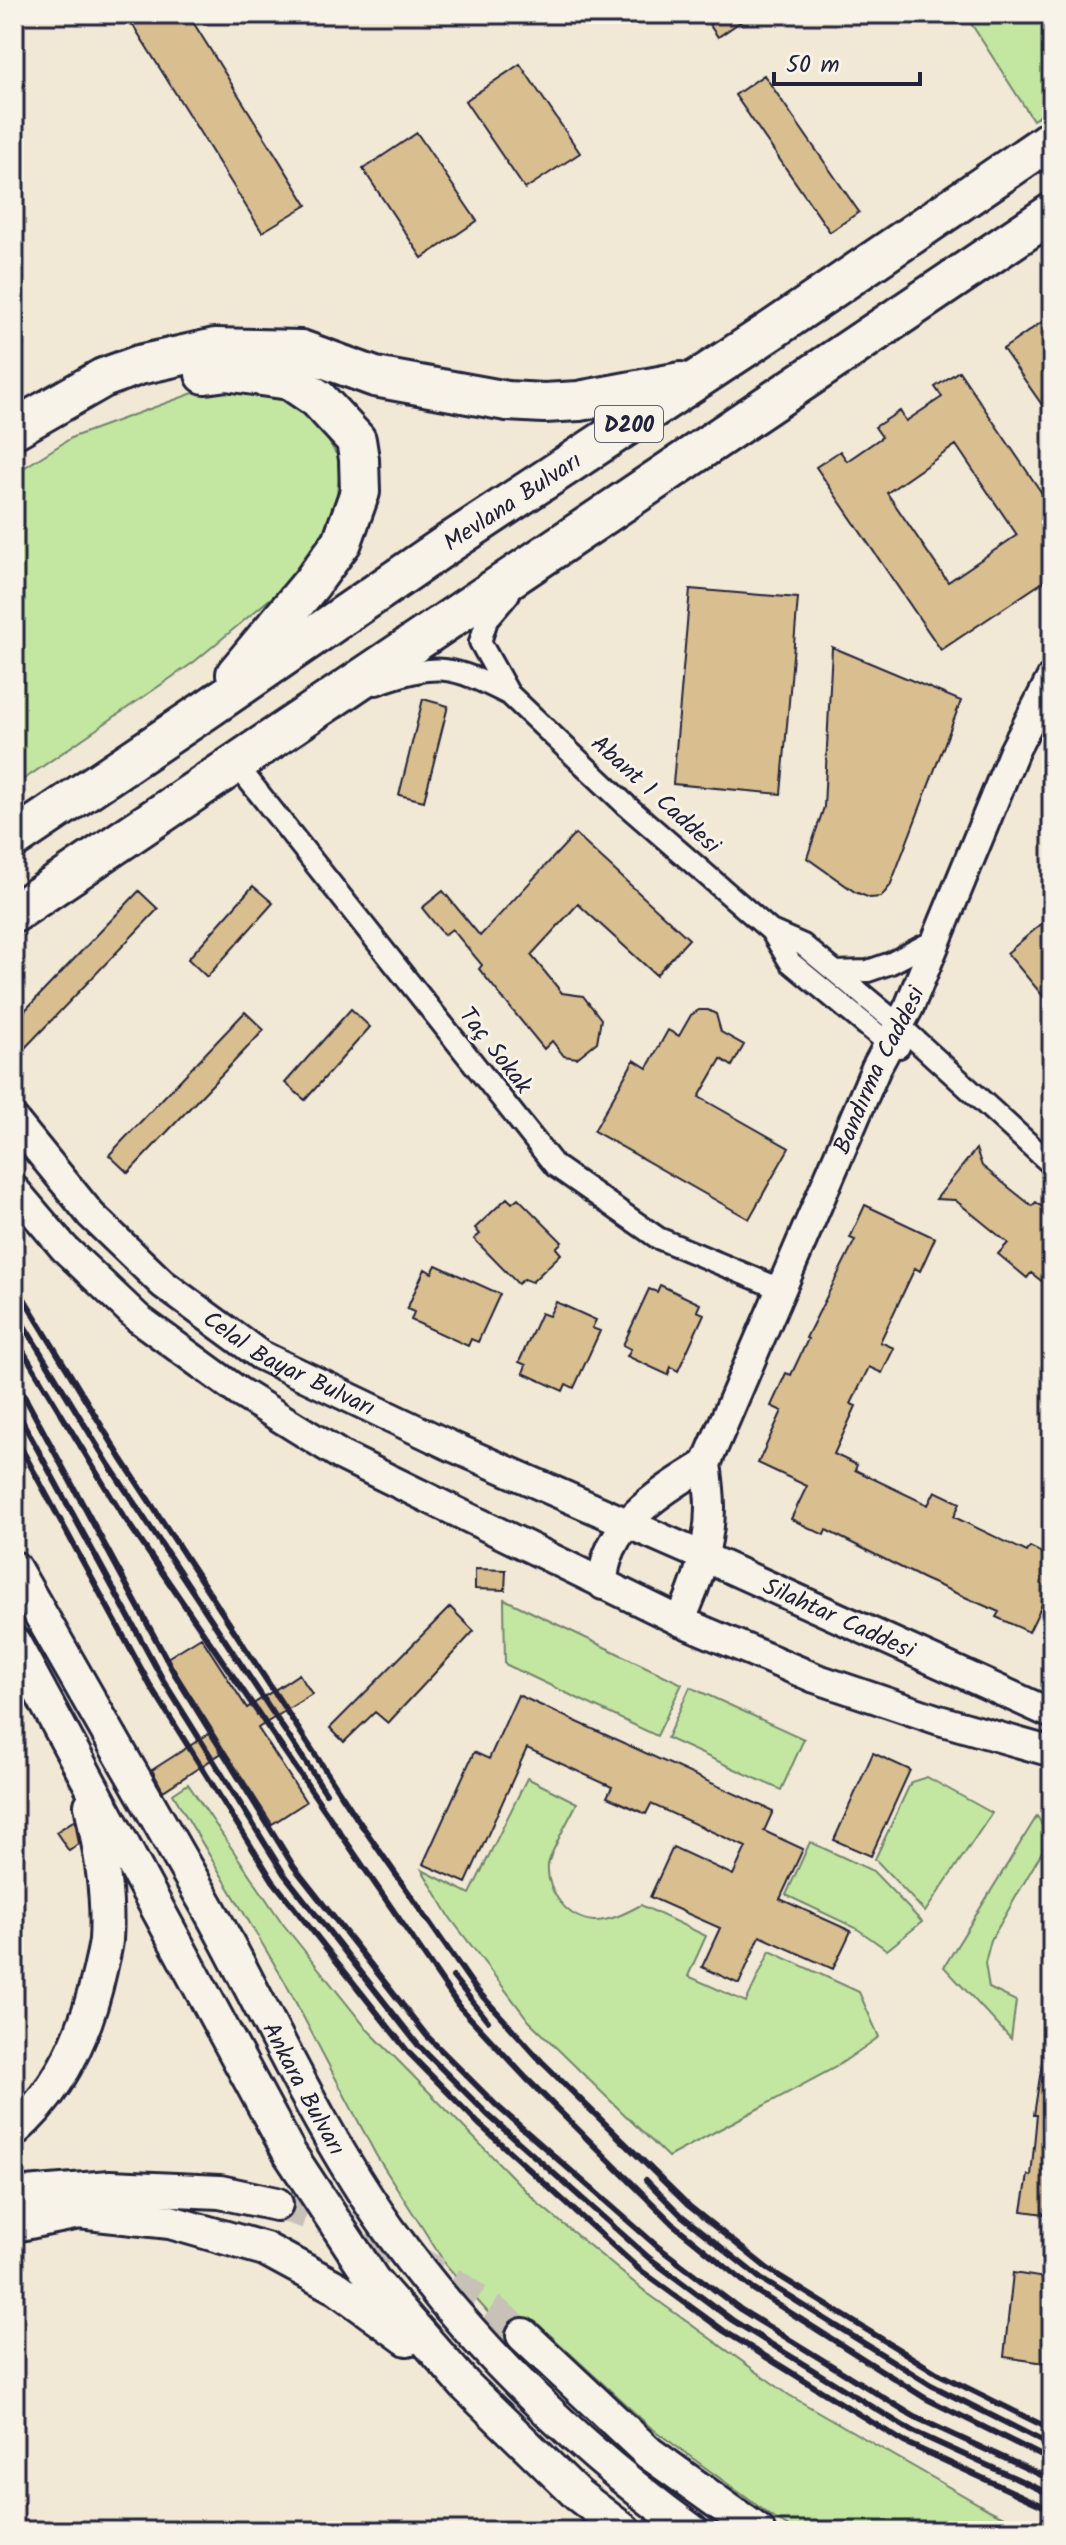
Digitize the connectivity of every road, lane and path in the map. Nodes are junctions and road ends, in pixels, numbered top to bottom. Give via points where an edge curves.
1 (1052, 139) edge
2 (1052, 213) edge
3 (695, 379) junction
4 (14, 429) edge
5 (14, 451) edge
6 (543, 555) junction
7 (1052, 677) edge
8 (509, 694) junction
9 (324, 703) junction
10 (206, 710) junction
11 (235, 763) junction
12 (15, 838) edge
13 (14, 913) edge
14 (771, 931) junction
15 (937, 939) junction
16 (835, 972) junction
17 (894, 1035) junction
18 (14, 1120) edge
19 (1052, 1165) edge
20 (14, 1189) edge
21 (783, 1290) junction
22 (706, 1464) junction
23 (625, 1522) junction
24 (702, 1556) junction
25 (14, 1568) edge
26 (603, 1585) junction
27 (680, 1621) junction
28 (14, 1643) edge
29 (1052, 1714) edge
30 (1052, 1752) edge
31 (83, 1767) junction
32 (14, 2130) edge
33 (14, 2195) edge
34 (276, 2204) tunnel mouth
35 (14, 2225) edge
36 (523, 2335) tunnel mouth
37 (465, 2385) junction
38 (625, 2531) edge
39 (692, 2531) edge
40 (758, 2531) edge

1 - 3 highway, Mevlana Bulvarı / D200
2 - 6 highway, D200
3 - 4 highway via 579,401 507,401 375,377 301,350 215,348 103,378
3 - 10 highway, Mevlana Bulvarı / D200
5 - 10 highway via 108,400 166,380 226,371 290,380 318,399 356,440 360,492 342,542
6 - 8 street, Abant 1 Caddesi via 487,620 480,642
6 - 9 highway, D200
7 - 15 main road, Bandırma Caddesi via 1014,751
8 - 9 street, Abant 1 Caddesi via 468,673 427,667
8 - 14 street, Abant 1 Caddesi
9 - 11 highway, D200
10 - 12 highway, Mevlana Bulvarı / D200
11 - 13 highway, D200
11 - 21 street, Taç Sokak via 555,1166 658,1238
14 - 16 street, Abant 1 Caddesi via 803,945
14 - 17 street, Abant 1 Caddesi via 790,962
15 - 16 street via 868,971
15 - 17 main road, Bandırma Caddesi
16 - 17 street, Abant 1 Caddesi
17 - 19 street, Abant 1 Caddesi via 937,1058
17 - 21 main road, Bandırma Caddesi
18 - 23 main road, Celal Bayar Bulvarı via 91,1215 132,1255 260,1355
20 - 26 main road, Celal Bayar Bulvarı via 64,1248 139,1319 239,1392 342,1456
21 - 22 main road, Bandırma Caddesi
22 - 23 main road
22 - 24 main road, Bandırma Caddesi via 710,1509
23 - 24 main road, Silahtar Caddesi
23 - 26 main road via 603,1567
24 - 27 main road, Bandırma Caddesi
24 - 29 main road, Silahtar Caddesi
25 - 39 main road, Ankara Bulvarı via 209,1910 331,2139 389,2229 473,2337 584,2445
26 - 27 main road
27 - 30 main road via 815,1678
28 - 31 main road, Ankara Bulvarı
31 - 32 main road via 104,1869 106,1941 91,2008 72,2055
31 - 37 main road, Ankara Bulvarı via 290,2154 373,2280
33 - 34 main road via 110,2187 220,2192
35 - 37 main road via 79,2212 170,2222 265,2249 337,2288
36 - 40 main road via 649,2453
37 - 38 main road, Ankara Bulvarı via 578,2495

